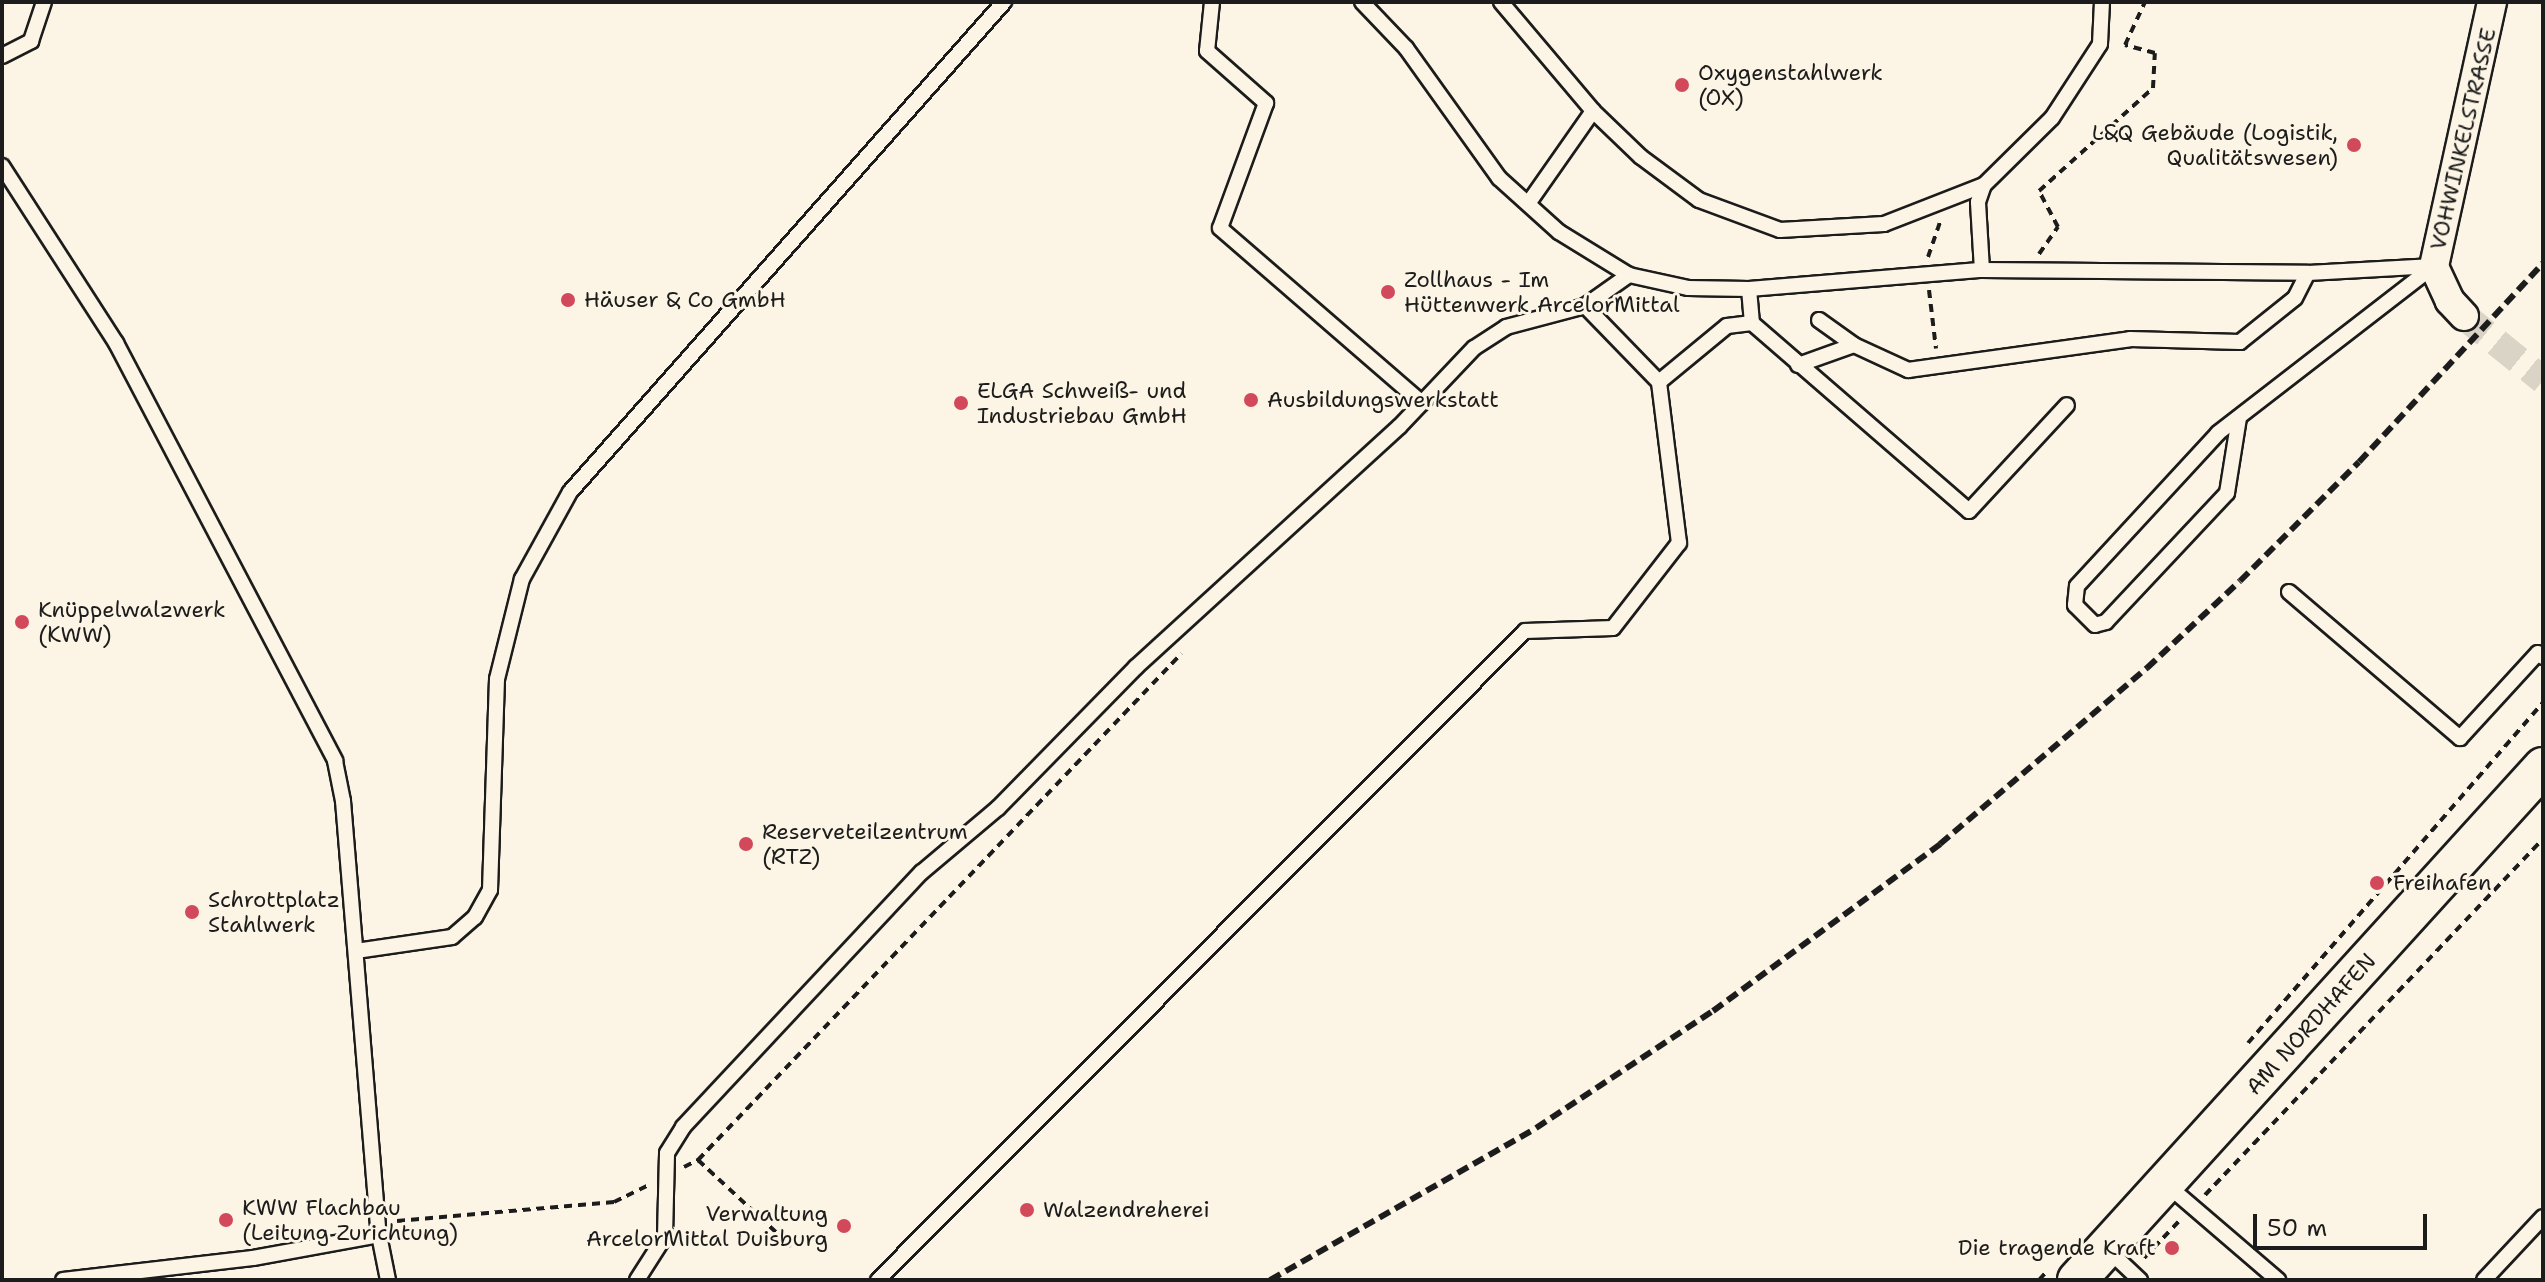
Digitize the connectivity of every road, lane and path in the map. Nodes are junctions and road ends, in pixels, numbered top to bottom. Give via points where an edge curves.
1 (44, 2) edge
2 (1004, 2) edge
3 (1212, 2) edge
4 (1362, 2) edge
5 (1501, 2) edge
6 (2102, 2) edge
7 (2145, 2) edge
8 (2492, 2) edge
9 (2, 56) edge
10 (1593, 111) junction
11 (2, 166) edge
12 (1984, 185) junction
13 (1528, 204) junction
14 (2434, 266) junction
15 (2029, 269) junction
16 (1982, 270) junction
17 (2308, 273) junction
18 (1629, 275) junction
19 (1749, 289) junction
20 (1585, 306) junction
21 (2464, 316) tunnel mouth
22 (1819, 320) dead end
23 (1752, 323) junction
24 (1854, 345) junction
25 (1798, 365) junction
26 (1659, 382) junction
27 (1422, 403) junction
28 (2067, 405) dead end
29 (2239, 418) junction
30 (2289, 592) dead end
31 (2543, 657) edge
32 (2543, 703) edge
33 (2543, 767) edge
34 (2543, 839) edge
35 (2331, 949) dead end
36 (356, 951) junction
37 (698, 1160) dead end
38 (2179, 1195) junction
39 (2543, 1217) edge
40 (379, 1235) junction
41 (791, 1246) dead end
42 (2126, 1267) edge
43 (63, 1280) edge
44 (388, 1280) edge
45 (637, 1280) edge
46 (878, 1280) edge
47 (2077, 1280) edge
48 (2278, 1280) edge
49 (2484, 1280) edge

1 - 9 lane via 31,41
2 - 36 lane via 570,492 522,579 497,679 490,890 475,917 452,937
3 - 27 lane via 1207,51 1266,103 1220,228
4 - 13 lane via 1406,48 1499,178
5 - 10 lane
6 - 12 lane via 2100,44 2052,118
7 - 15 path via 2125,45 2155,53 2153,88 2039,191 2058,227
8 - 14 street, VOHWINKELSTRASSE
10 - 12 lane via 1641,157 1699,200 1780,230 1884,224
10 - 13 lane
11 - 36 lane via 116,343 335,761
12 - 16 lane via 1978,202
13 - 18 lane via 1559,232
14 - 17 lane
14 - 21 street, VOHWINKELSTRASSE via 2450,301
14 - 29 lane
15 - 16 lane
15 - 17 lane
16 - 19 lane via 1818,288
17 - 24 lane via 2295,298 2240,342 2130,339 1908,370
18 - 19 lane via 1688,288
18 - 20 lane
19 - 23 lane
20 - 26 lane
20 - 27 lane via 1506,327 1474,348
22 - 24 lane
23 - 25 lane
23 - 26 lane via 1727,326
24 - 25 lane
25 - 28 lane via 1969,511
26 - 46 lane via 1679,543 1613,628 1525,631 1073,1078
27 - 45 lane via 1136,667 998,808 922,872 683,1127 667,1153 665,1236
29 - 29 lane via 2218,433 2077,586 2075,605 2095,625 2106,622 2227,493
30 - 31 lane via 2460,738 2538,653
32 - 35 path
33 - 38 main road, AM NORDHAFEN
34 - 38 path
36 - 40 lane
37 - 41 path
38 - 42 main road, AM NORDHAFEN
38 - 42 path
38 - 48 lane
39 - 49 lane
40 - 43 lane via 253,1258
40 - 44 lane
42 - 47 main road, AM NORDHAFEN

